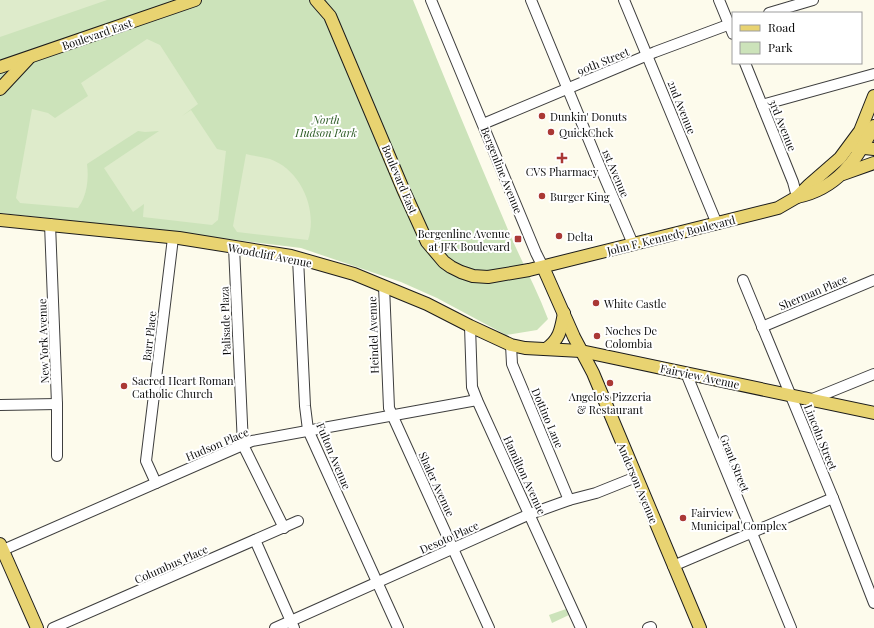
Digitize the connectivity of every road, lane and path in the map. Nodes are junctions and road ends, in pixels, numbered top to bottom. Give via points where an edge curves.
1 (195, 0) edge
2 (316, 0) edge
3 (431, 0) edge
4 (531, 0) edge
5 (624, 0) edge
6 (719, 0) edge
7 (813, 0) edge
8 (772, 12) edge
9 (731, 24) edge
10 (31, 56) junction
11 (648, 56) junction
12 (745, 64) edge
13 (0, 67) edge
14 (874, 74) edge
15 (0, 89) edge
16 (567, 89) junction
17 (874, 96) edge
18 (762, 105) junction
19 (483, 124) junction
20 (874, 126) edge
21 (850, 147) junction
22 (868, 149) edge
23 (874, 163) edge
24 (841, 175) junction
25 (797, 197) junction
26 (0, 220) edge
27 (50, 224) junction
28 (717, 224) junction
29 (173, 238) junction
30 (633, 244) junction
31 (234, 247) junction
32 (298, 258) junction
33 (543, 267) junction
34 (743, 280) dead end
35 (874, 280) edge
36 (384, 286) junction
37 (564, 313) junction
38 (470, 326) junction
39 (762, 327) junction
40 (575, 339) joint
41 (511, 345) junction
42 (525, 348) joint
43 (546, 349) junction
44 (581, 350) junction
45 (686, 373) junction
46 (874, 374) edge
47 (790, 395) junction
48 (477, 400) junction
49 (810, 400) junction
50 (57, 404) junction
51 (0, 405) edge
52 (874, 413) edge
53 (392, 416) junction
54 (308, 430) junction
55 (242, 445) junction
56 (57, 456) dead end
57 (636, 477) junction
58 (156, 483) junction
59 (833, 498) junction
60 (569, 500) junction
61 (530, 514) junction
62 (298, 521) dead end
63 (284, 528) junction
64 (751, 533) junction
65 (254, 540) junction
66 (1, 547) edge
67 (454, 548) junction
68 (673, 566) junction
69 (378, 582) junction
70 (871, 588) edge
71 (874, 603) edge
72 (293, 624) edge
73 (33, 627) edge
74 (53, 628) edge
75 (275, 628) edge
76 (398, 628) edge
77 (489, 628) edge
78 (581, 628) edge
79 (700, 628) edge
80 (790, 628) edge

1 - 10 main road, Boulevard East
2 - 33 main road, Boulevard East via 330,16 403,189 427,242 438,256 451,267 473,276 488,277
3 - 19 street, Bergenline Avenue
4 - 16 street, 1st Avenue
5 - 11 street, 2nd Avenue
6 - 9 street
7 - 8 street
9 - 11 street, 90th Street
10 - 13 main road, Boulevard East
10 - 15 main road
11 - 16 street, 90th Street
11 - 28 street, 2nd Avenue
12 - 18 street, 3rd Avenue
14 - 18 street
16 - 19 street, 90th Street
16 - 30 street, 1st Avenue
17 - 21 main road, John F. Kennedy Boulevard via 860,131
18 - 25 street, 3rd Avenue
19 - 33 street, Bergenline Avenue
20 - 22 main road, John F. Kennedy Boulevard
21 - 22 main road
21 - 25 main road, John F. Kennedy Boulevard
22 - 24 main road, John F. Kennedy Boulevard
23 - 24 main road
24 - 25 main road, John F. Kennedy Boulevard via 811,194
25 - 28 main road, John F. Kennedy Boulevard via 773,210
26 - 27 main road, Woodcliff Avenue
27 - 29 main road, Woodcliff Avenue
27 - 50 street, New York Avenue
28 - 30 main road, John F. Kennedy Boulevard
29 - 31 main road, Woodcliff Avenue
29 - 58 street, Barr Place via 146,462
30 - 33 main road, John F. Kennedy Boulevard
31 - 32 main road, Woodcliff Avenue
31 - 55 street, Palisade Plaza
32 - 36 main road, Woodcliff Avenue via 354,274
32 - 54 street, Fulton Avenue
33 - 37 main road, Bergenline Avenue
34 - 39 street, Lincoln Street
35 - 39 street, Sherman Place
36 - 38 main road, Woodcliff Avenue
36 - 53 street, Heindel Avenue via 387,383
37 - 40 main road, Bergenline Avenue
37 - 43 main road via 558,336
38 - 41 main road, Woodcliff Avenue
38 - 48 street, Hamilton Avenue via 472,387
39 - 47 street, Lincoln Street
40 - 44 main road, Anderson Avenue
41 - 42 main road, Woodcliff Avenue
41 - 60 street, Dottino Lane via 512,364
42 - 43 main road, Fairview Avenue
43 - 44 main road, Fairview Avenue
44 - 45 main road, Fairview Avenue
44 - 57 main road, Anderson Avenue
45 - 47 main road, Fairview Avenue
45 - 64 street, Grant Street
46 - 49 street
47 - 49 main road, Fairview Avenue
47 - 59 street, Lincoln Street
48 - 53 street, Hudson Place
48 - 61 street, Hamilton Avenue
49 - 52 main road, Fairview Avenue
50 - 51 street
50 - 56 street, New York Avenue
53 - 54 street, Hudson Place
53 - 67 street, Shaler Avenue
54 - 55 street, Hudson Place
54 - 69 street, Fulton Avenue
55 - 58 street, Hudson Place
55 - 63 street, Palisade Plaza
57 - 60 street, Desoto Place via 596,494
57 - 68 main road, Anderson Avenue
58 - 66 street, Hudson Place
59 - 64 street
59 - 70 street, Lincoln Street
60 - 61 street, Desoto Place
61 - 67 street, Desoto Place
61 - 78 street, Hamilton Avenue
62 - 63 street, Columbus Place
63 - 65 street, Columbus Place
64 - 68 street
64 - 80 street, Grant Street
65 - 72 street
65 - 74 street, Columbus Place
66 - 73 main road
67 - 69 street, Desoto Place
67 - 77 street, Shaler Avenue
68 - 79 main road, Anderson Avenue
69 - 72 street, Desoto Place
69 - 76 street, Fulton Avenue
70 - 71 street, Lincoln Street
72 - 75 street, Desoto Place

